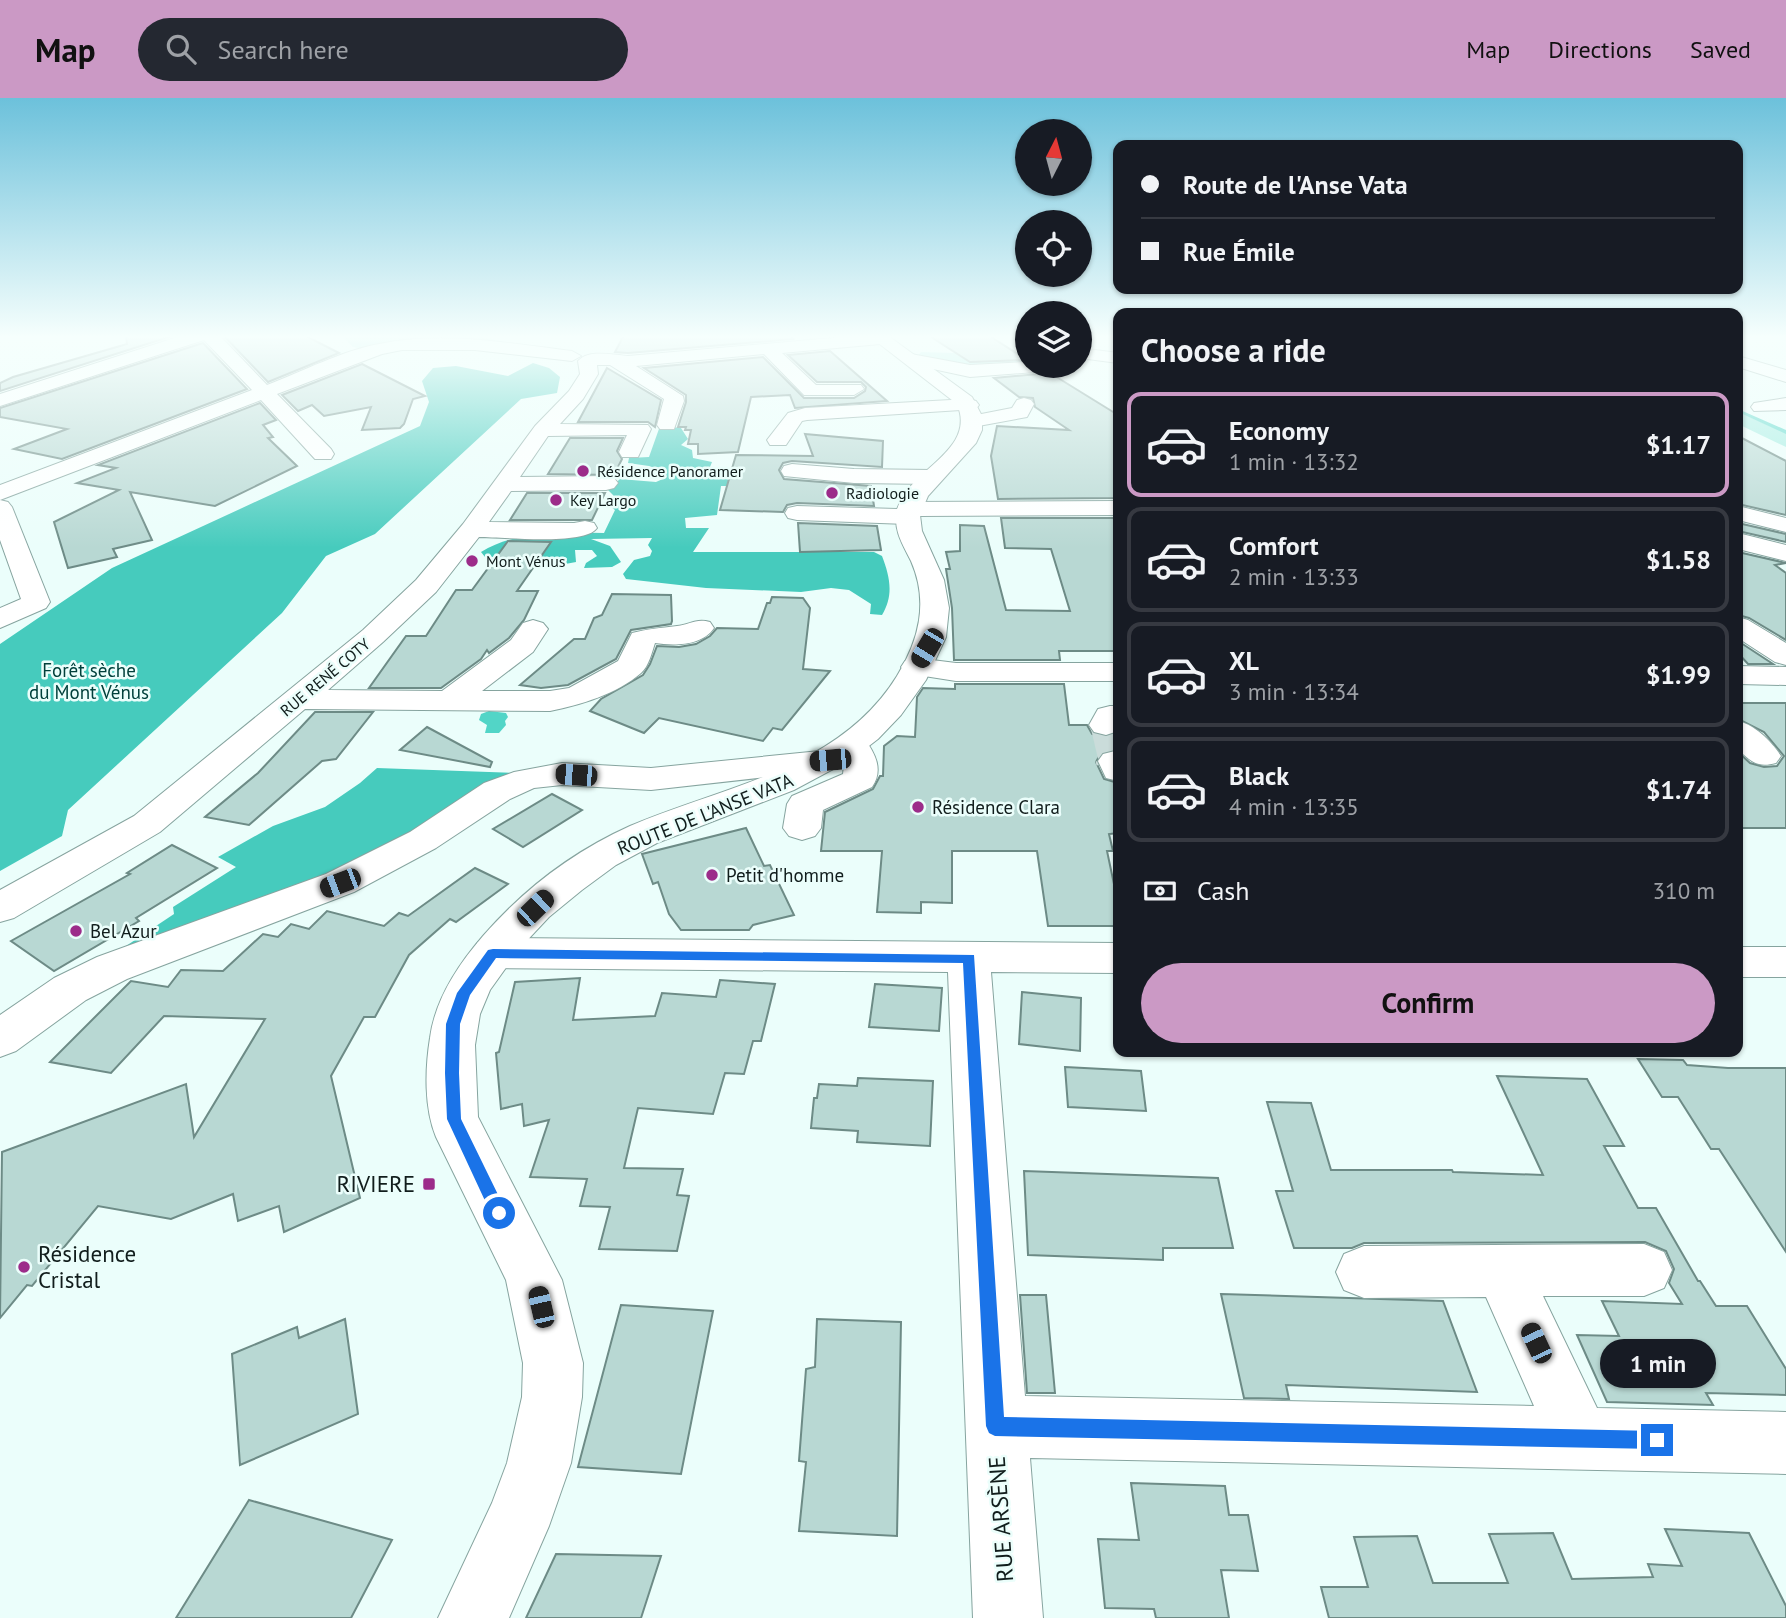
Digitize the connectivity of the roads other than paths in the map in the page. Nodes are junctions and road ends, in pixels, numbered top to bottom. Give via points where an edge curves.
1 (226, 406) edge
2 (279, 406) edge
3 (565, 406) edge
4 (673, 406) edge
5 (963, 406) edge
6 (1023, 406) edge
7 (1770, 406) edge
8 (1761, 407) dead end
9 (971, 413) junction
10 (667, 425) dead end
11 (542, 430) junction
12 (778, 440) dead end
13 (630, 453) dead end
14 (323, 454) dead end
15 (792, 471) dead end
16 (932, 477) junction
17 (607, 483) dead end
18 (506, 484) junction
19 (0, 493) edge
20 (0, 507) edge
21 (1113, 508) edge
22 (797, 513) dead end
23 (908, 513) junction
24 (1743, 514) edge
25 (1786, 525) edge
26 (585, 528) dead end
27 (472, 529) junction
28 (1743, 542) edge
29 (1786, 553) edge
30 (0, 619) edge
31 (700, 628) dead end
32 (533, 629) dead end
33 (1743, 629) edge
34 (1786, 656) edge
35 (916, 667) junction
36 (1113, 672) edge
37 (1743, 675) edge
38 (1786, 676) edge
39 (299, 699) junction
40 (448, 701) junction
41 (1743, 736) edge
42 (841, 752) junction
43 (1764, 756) dead end
44 (802, 828) dead end
45 (0, 908) edge
46 (493, 953) junction
47 (969, 958) junction
48 (1113, 958) edge
49 (1743, 962) edge
50 (1786, 962) edge
51 (31, 1028) edge
52 (1644, 1270) dead end
53 (1364, 1272) dead end
54 (1503, 1272) junction
55 (995, 1426) junction
56 (1579, 1438) junction
57 (1786, 1443) edge
58 (473, 1618) edge
59 (1008, 1618) edge

1 - 19 street
2 - 14 street
3 - 11 street, RUE RENÉ COTY
4 - 10 street
5 - 9 street
6 - 9 street via 1012,416
7 - 8 street
9 - 12 street via 805,414 795,417
9 - 16 street via 972,432 966,444
11 - 13 street via 641,429
11 - 18 street, RUE RENÉ COTY
15 - 16 street
16 - 23 street
17 - 18 street
18 - 27 street, RUE RENÉ COTY
20 - 30 street via 36,602
21 - 23 street
22 - 23 street
23 - 35 street, ROUTE DE L'ANSE VATA via 911,536 929,574 934,612 933,630
24 - 25 street
26 - 27 street
27 - 39 street, RUE RENÉ COTY via 426,586
28 - 29 street
31 - 40 street via 685,635 650,637 631,666 579,695 550,701
32 - 40 street via 522,646
33 - 34 street
35 - 36 street via 956,672
35 - 42 street, ROUTE DE L'ANSE VATA via 886,713
37 - 38 street
39 - 40 street
39 - 45 street, RUE RENÉ COTY via 147,824
41 - 43 street
42 - 44 street via 862,768 860,780 805,804
42 - 46 street, ROUTE DE L'ANSE VATA via 781,785 622,845 550,894
42 - 51 street via 650,779 562,774 526,779 497,791 423,840 340,883 112,968 70,989
46 - 47 street
46 - 58 street, ROUTE DE L'ANSE VATA via 464,993 453,1024 454,1119 535,1281 553,1360 549,1427 518,1524
47 - 48 street
47 - 55 street, RUE ARSÈNE
49 - 50 street
52 - 54 street
53 - 54 street
54 - 56 street
55 - 56 street
55 - 59 street, RUE ARSÈNE
56 - 57 street

